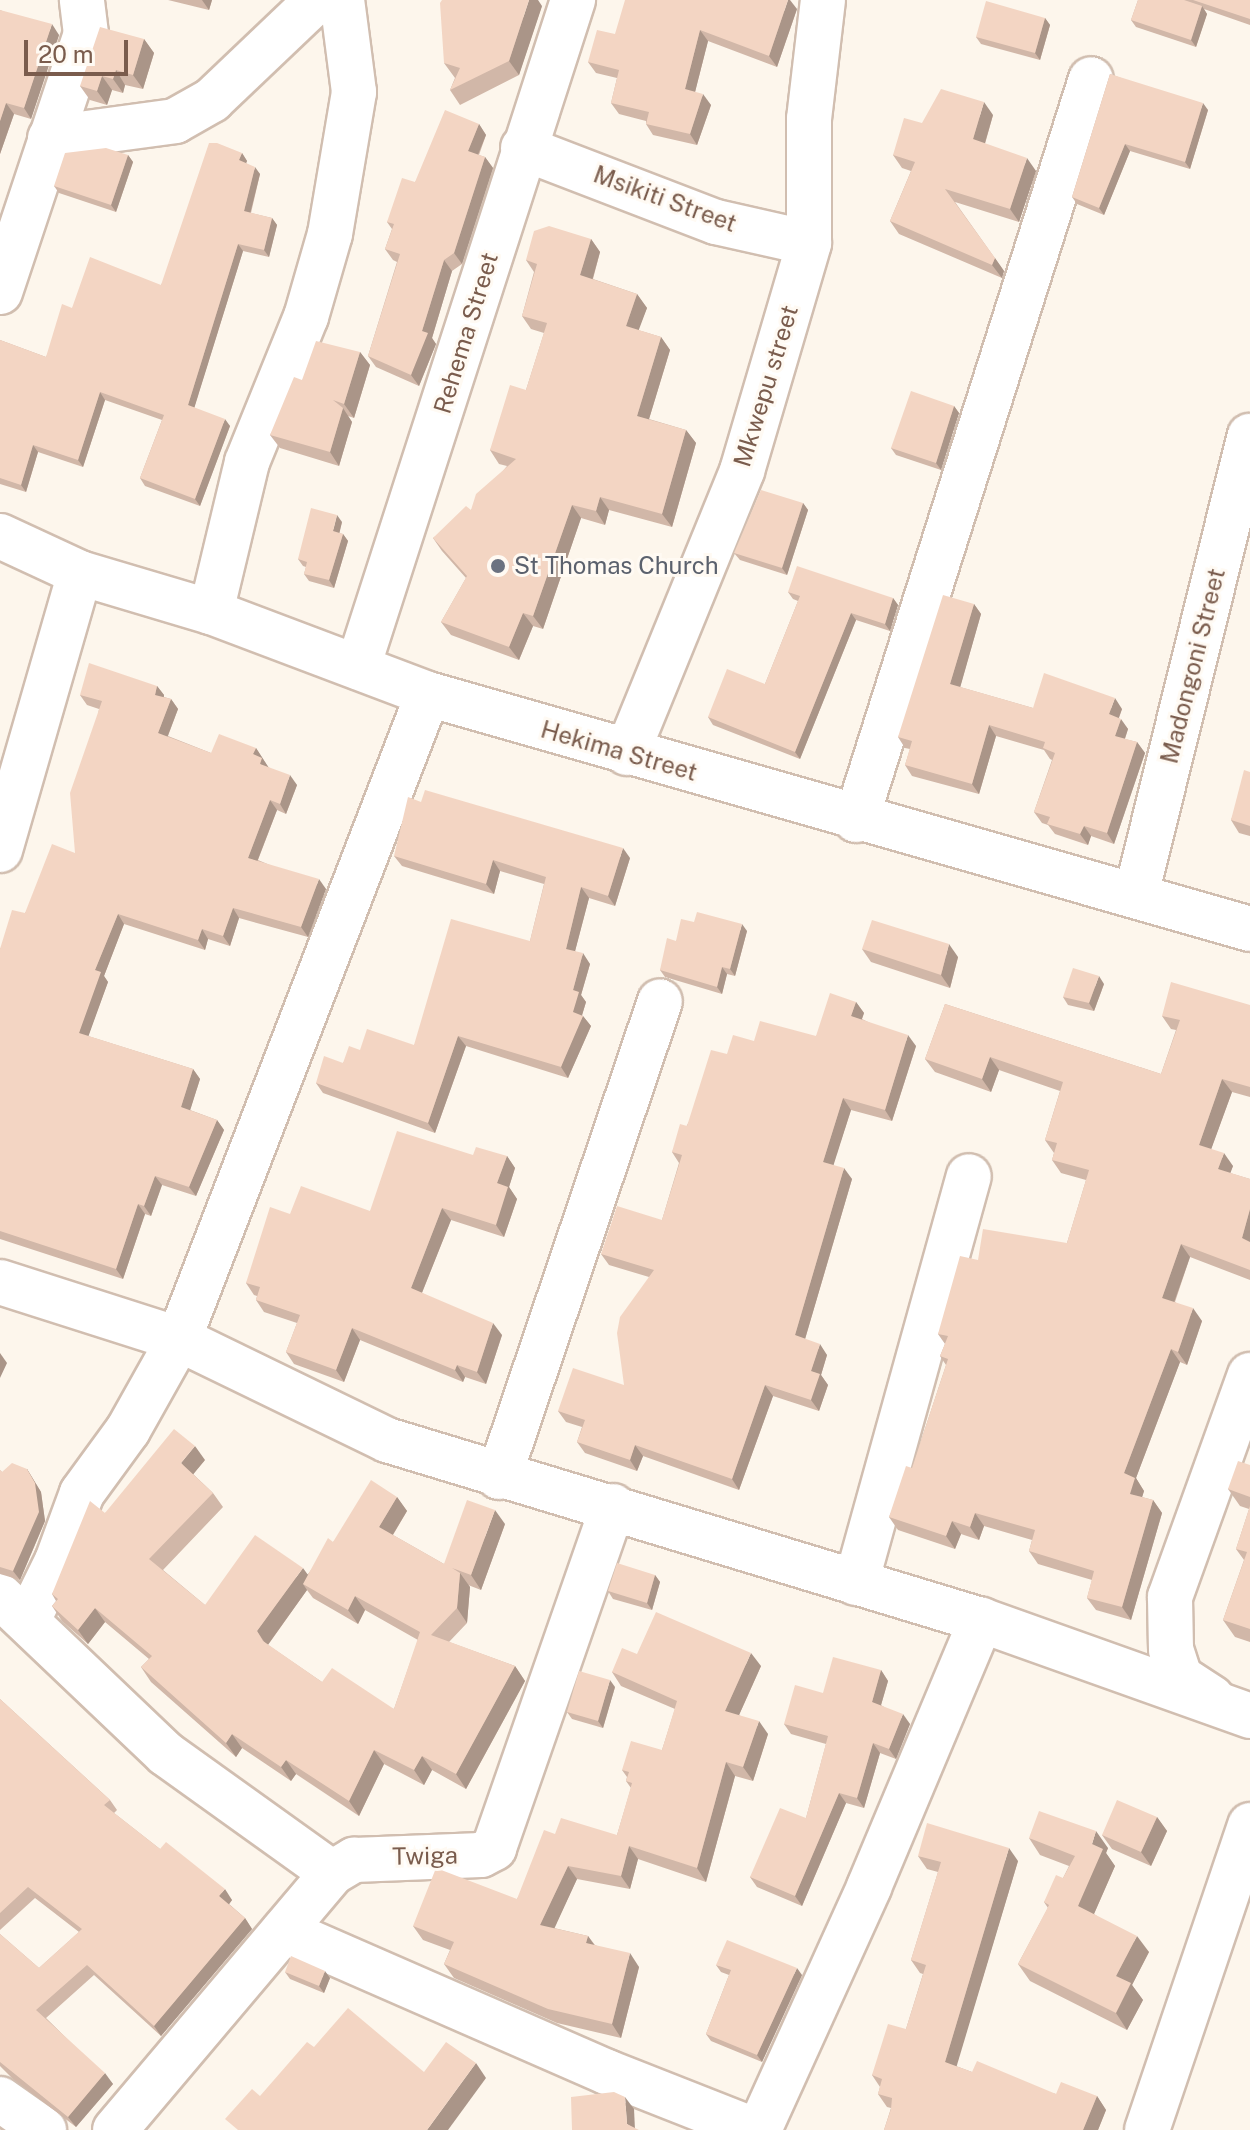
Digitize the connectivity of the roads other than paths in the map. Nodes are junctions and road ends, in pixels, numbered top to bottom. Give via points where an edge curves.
1 (82, 0) edge
2 (317, 0) edge
3 (342, 0) edge
4 (573, 0) edge
5 (823, 0) edge
6 (1091, 79) dead end
7 (50, 138) junction
8 (523, 148) junction
9 (809, 243) junction
10 (0, 292) edge
11 (1250, 436) edge
12 (0, 536) edge
13 (80, 573) junction
14 (211, 612) junction
15 (358, 667) junction
16 (428, 694) junction
17 (627, 753) junction
18 (856, 820) junction
19 (0, 850) edge
20 (1136, 895) junction
21 (1250, 929) edge
22 (660, 1001) dead end
23 (969, 1176) dead end
24 (0, 1282) edge
25 (179, 1339) junction
26 (1250, 1375) edge
27 (499, 1477) junction
28 (613, 1506) junction
29 (856, 1583) junction
30 (14, 1608) edge
31 (981, 1620) junction
32 (1243, 1718) edge
33 (1250, 1825) edge
34 (332, 1873) junction
35 (284, 1931) junction
36 (0, 2099) edge
37 (44, 2130) edge
38 (115, 2130) edge
39 (756, 2130) edge
40 (1147, 2130) edge

1 - 7 street via 86,34
2 - 7 street via 212,100 175,121
3 - 14 street via 354,92 330,234 306,317 247,462
4 - 8 street, Rehema Street
5 - 9 street, Mkwepu street via 809,119
6 - 18 street
7 - 10 street
8 - 9 street, Msikiti Street via 716,222
8 - 15 street, Rehema Street
9 - 17 street, Mkwepu street via 742,471
11 - 20 street, Madongoni Street
12 - 13 street, Hekima Street
13 - 14 street, Hekima Street
13 - 19 street
14 - 15 street, Hekima Street
15 - 16 street, Hekima Street
16 - 17 street, Hekima Street
16 - 25 street
17 - 18 street, Hekima Street
18 - 20 street, Hekima Street
20 - 21 street, Hekima Street
22 - 27 street
23 - 29 street
24 - 25 street
25 - 27 street via 387,1440
25 - 30 street via 128,1430 82,1493
26 - 32 street via 1170,1597 1171,1650 1180,1677
27 - 28 street
28 - 29 street
28 - 34 street, Twiga via 494,1848 481,1855 354,1860
29 - 31 street
30 - 34 street via 166,1754
31 - 32 street
31 - 39 street
33 - 40 street
34 - 35 street, Twiga
35 - 38 street, Twiga
35 - 39 street via 607,2072
36 - 37 street

